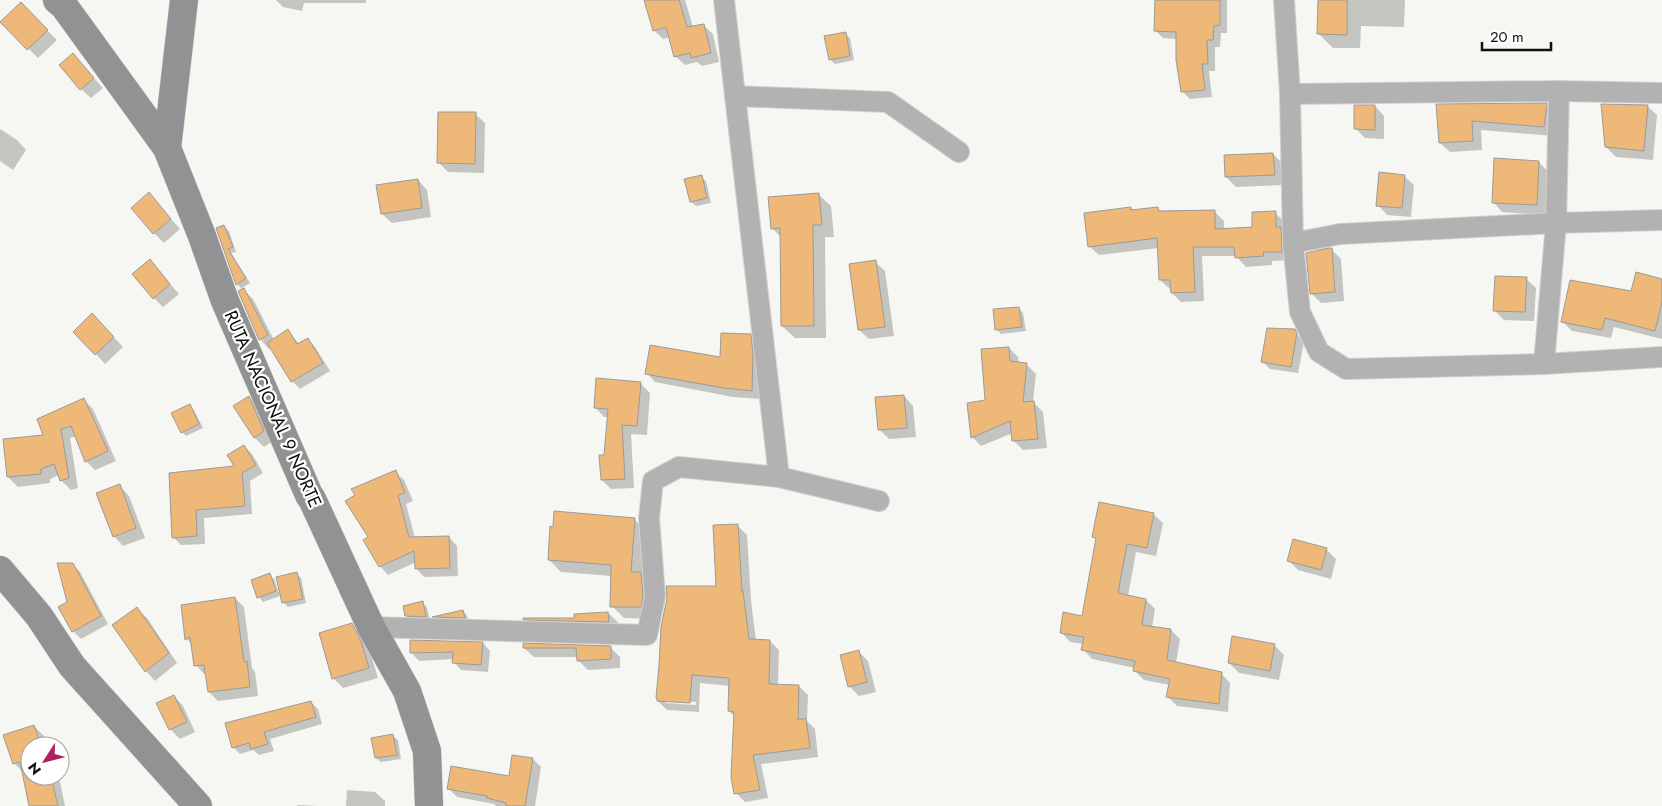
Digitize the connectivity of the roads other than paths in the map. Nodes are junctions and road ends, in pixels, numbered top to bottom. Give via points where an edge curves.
1 (57, 0) edge
2 (184, 0) edge
3 (724, 0) edge
4 (1284, 0) edge
5 (1559, 91) junction
6 (1662, 93) edge
7 (1290, 94) junction
8 (735, 96) junction
9 (166, 148) junction
10 (960, 152) dead end
11 (1662, 220) edge
12 (1556, 223) junction
13 (1293, 243) junction
14 (1662, 357) edge
15 (1544, 364) junction
16 (779, 477) junction
17 (879, 501) dead end
18 (0, 570) edge
19 (371, 627) junction
20 (198, 806) edge
21 (429, 806) edge

1 - 9 main road
2 - 9 main road, RUTA NACIONAL 9 NORTE
3 - 8 street
4 - 7 street
5 - 6 street
5 - 7 street
5 - 12 street
7 - 13 street
8 - 10 street via 888,102
8 - 16 street
9 - 19 main road, RUTA NACIONAL 9 NORTE via 225,301 309,496
11 - 12 street
12 - 13 street via 1340,234
12 - 15 street
13 - 15 street via 1300,312 1319,352 1346,369
14 - 15 street
16 - 17 street
16 - 19 street via 679,467 653,481 649,518 655,596 647,635
18 - 20 main road via 39,616 72,666
19 - 21 main road, RUTA NACIONAL 9 NORTE via 406,691 427,751

